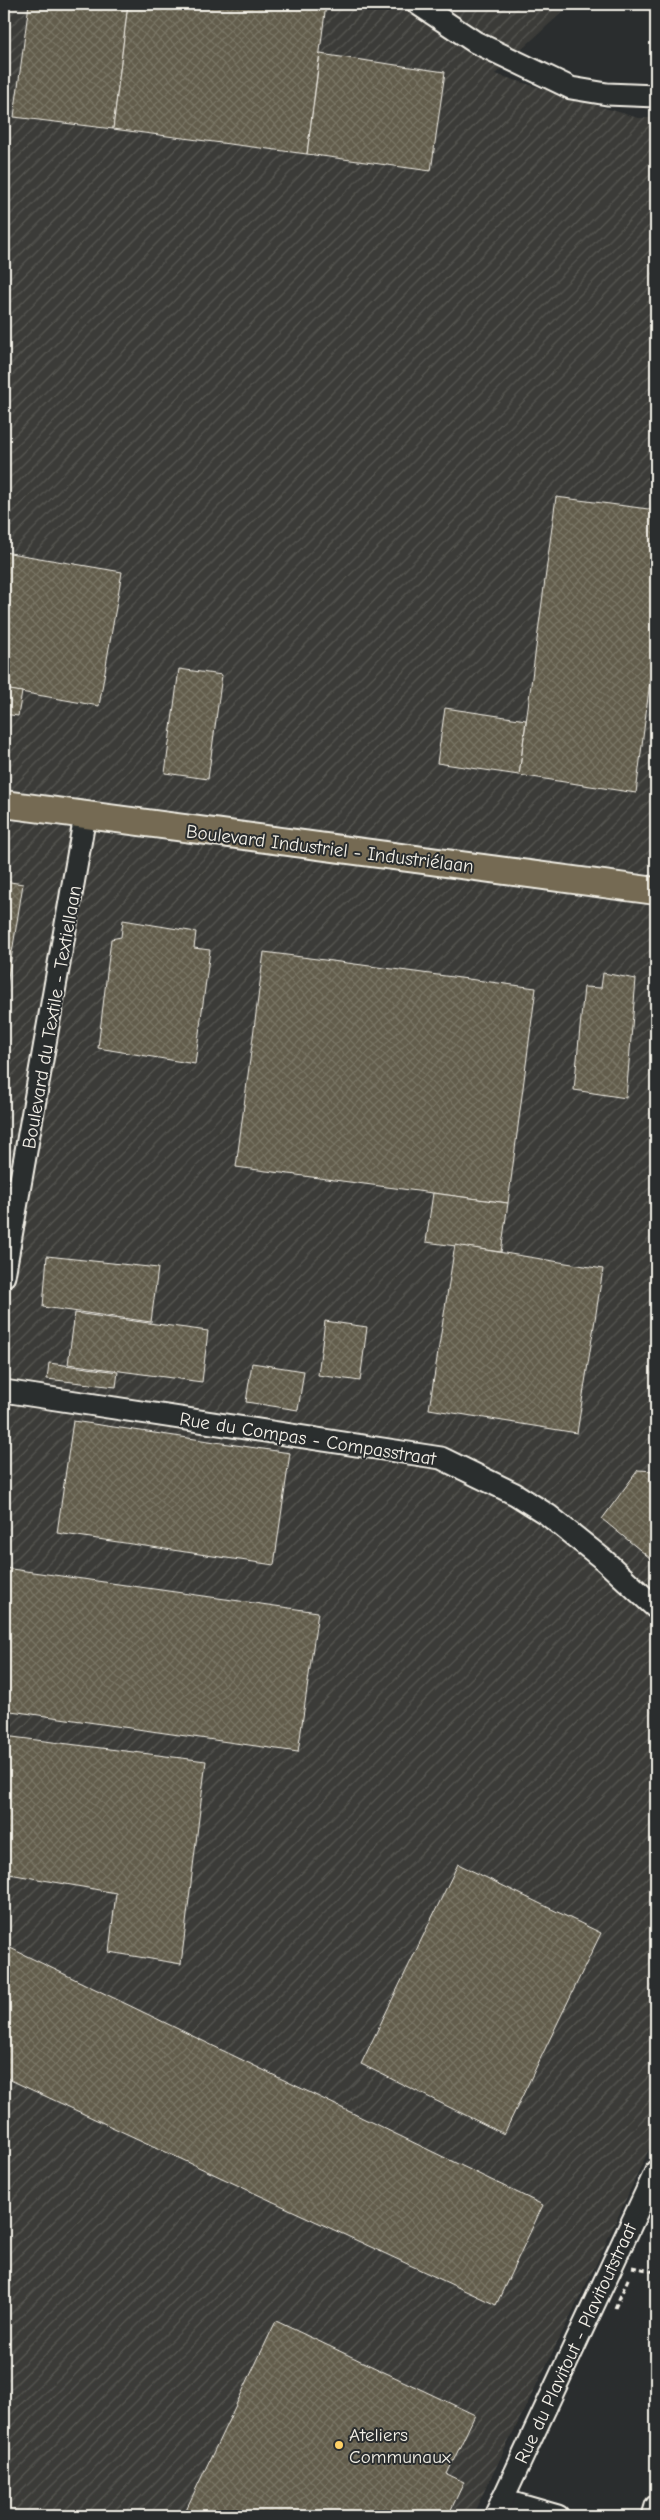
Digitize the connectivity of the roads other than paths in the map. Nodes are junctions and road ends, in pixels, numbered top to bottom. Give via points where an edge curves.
1 (418, 4) edge
2 (656, 96) edge
3 (4, 804) edge
4 (86, 816) junction
5 (656, 891) edge
6 (4, 1276) edge
7 (4, 1391) edge
8 (656, 1608) edge
9 (656, 2171) edge
10 (656, 2506) edge
11 (498, 2508) edge
12 (558, 2516) edge
13 (653, 2516) edge

1 - 2 street via 475,42 571,88 607,94
3 - 4 main road, Boulevard Industriel - Industriélaan
4 - 5 main road, Boulevard Industriel - Industriélaan
4 - 6 street, Boulevard du Textile - Textiellaan
7 - 8 street, Rue du Compas - Compasstraat via 441,1458 515,1494 548,1515
9 - 11 street, Rue du Plavitout - Plavitoutstraat
10 - 13 street
11 - 12 street

